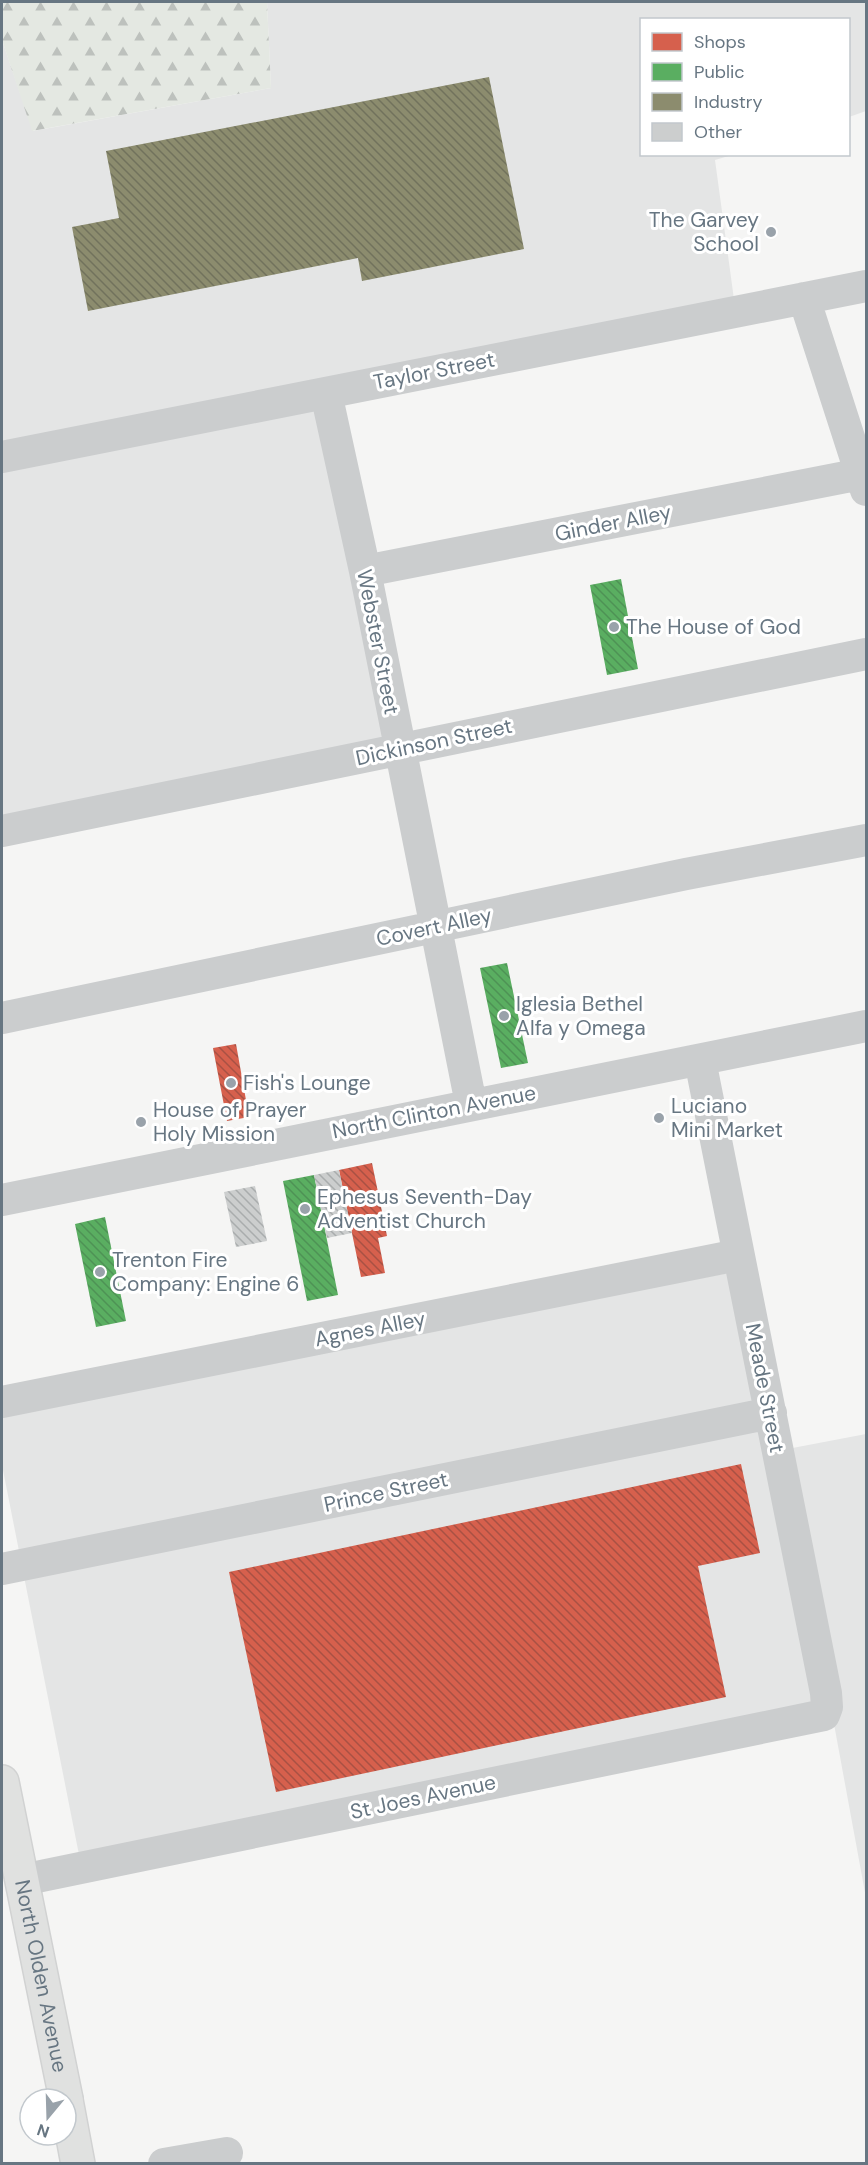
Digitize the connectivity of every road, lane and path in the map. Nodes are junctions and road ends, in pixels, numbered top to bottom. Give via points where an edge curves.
1 (867, 286) edge
2 (804, 298) junction
3 (326, 393) junction
4 (2, 457) edge
5 (864, 482) edge
6 (365, 571) junction
7 (867, 654) edge
8 (400, 750) junction
9 (2, 831) edge
10 (867, 840) edge
11 (436, 927) junction
12 (2, 1018) edge
13 (867, 1026) edge
14 (700, 1060) junction
15 (471, 1104) junction
16 (2, 1200) edge
17 (738, 1255) junction
18 (2, 1402) edge
19 (771, 1413) junction
20 (2, 1569) edge
21 (824, 1715) joint
22 (2, 1782) edge
23 (22, 1880) junction
24 (64, 2087) edge
25 (75, 2147) edge
26 (227, 2153) dead end
27 (78, 2163) edge
28 (164, 2163) edge

1 - 2 street, Taylor Street
2 - 3 street, Taylor Street
2 - 5 street
3 - 4 street, Taylor Street
3 - 6 street, Webster Street
5 - 6 street, Ginder Alley
6 - 8 street, Webster Street
7 - 8 street, Dickinson Street
8 - 9 street, Dickinson Street
8 - 11 street, Webster Street
10 - 11 street, Covert Alley
11 - 12 street, Covert Alley
11 - 15 street, Webster Street
13 - 14 street, North Clinton Avenue
14 - 15 street, North Clinton Avenue
14 - 17 street, Meade Street
15 - 16 street, North Clinton Avenue
17 - 18 street, Agnes Alley
17 - 19 street, Meade Street
19 - 20 street, Prince Street
19 - 21 street, Meade Street via 826,1693
21 - 23 street, St Joes Avenue
22 - 23 main road, North Olden Avenue
23 - 24 main road, North Olden Avenue
25 - 27 main road, North Olden Avenue
26 - 28 street

